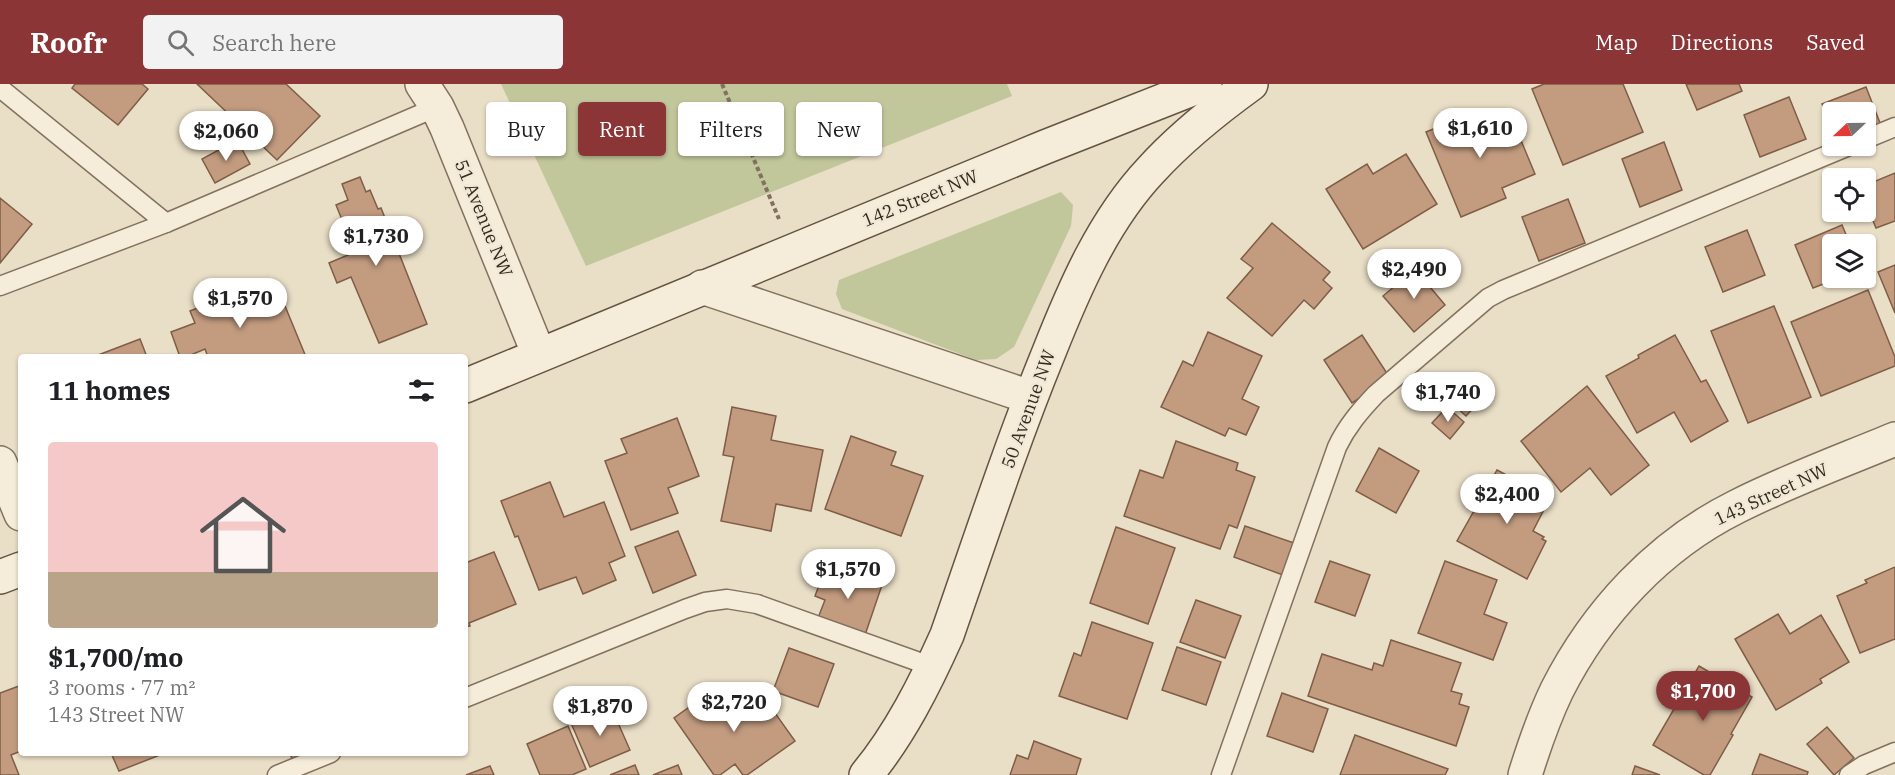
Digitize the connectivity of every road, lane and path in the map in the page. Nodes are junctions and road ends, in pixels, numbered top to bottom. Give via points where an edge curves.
1 (722, 84) edge
2 (1205, 84) edge
3 (1251, 84) edge
4 (0, 88) edge
5 (430, 95) edge
6 (1895, 127) edge
7 (1876, 135) edge
8 (1825, 156) edge
9 (166, 223) junction
10 (792, 250) junction
11 (0, 286) edge
12 (702, 287) junction
13 (539, 355) junction
14 (468, 385) edge
15 (1030, 397) junction
16 (1895, 439) edge
17 (0, 463) edge
18 (18, 507) edge
19 (18, 570) edge
20 (0, 578) edge
21 (933, 668) junction
22 (468, 697) edge
23 (1895, 752) edge
24 (324, 756) edge
25 (277, 775) edge
26 (866, 775) edge
27 (1221, 775) edge
28 (1525, 775) edge
29 (1849, 775) edge

1 - 10 path
2 - 10 street, 142 Street NW
3 - 15 street, 50 Avenue NW via 1194,128 1150,171 1118,213 1063,315
4 - 9 lane
5 - 9 lane
5 - 13 street, 51 Avenue NW
6 - 7 lane
8 - 27 lane via 1488,298 1359,411 1337,447
9 - 11 lane
10 - 12 street, 142 Street NW
12 - 13 street, 142 Street NW
12 - 15 street
13 - 14 street, 142 Street NW
15 - 21 street, 50 Avenue NW
16 - 28 street, 143 Street NW via 1734,508 1663,554 1632,583 1578,653 1539,731
17 - 18 street
19 - 20 street
21 - 22 lane via 757,604 727,599 685,609
21 - 26 street, 50 Avenue NW
23 - 29 lane
24 - 25 lane

